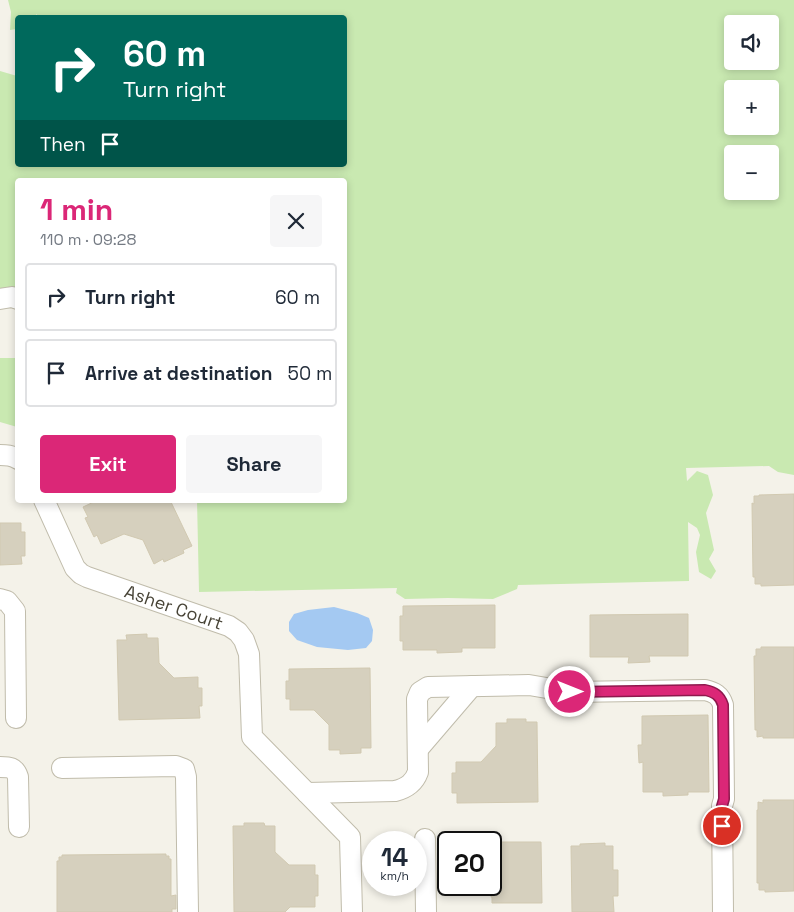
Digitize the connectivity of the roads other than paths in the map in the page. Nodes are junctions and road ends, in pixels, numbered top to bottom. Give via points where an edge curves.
1 (15, 298) edge
2 (0, 299) edge
3 (0, 455) edge
4 (15, 457) edge
5 (45, 503) edge
6 (0, 599) edge
7 (472, 686) junction
8 (16, 718) dead end
9 (418, 749) junction
10 (0, 767) edge
11 (62, 768) dead end
12 (307, 793) junction
13 (19, 828) dead end
14 (426, 896) edge
15 (188, 912) edge
16 (352, 912) edge
17 (426, 912) edge
18 (723, 912) edge

1 - 2 street
3 - 4 street
5 - 12 street, Asher Court via 75,568 81,574 229,626 238,632 249,654 252,737
6 - 8 street via 7,601 15,611
7 - 9 street
7 - 9 street via 428,687 420,692 417,699
7 - 18 street via 529,685 570,692 705,690 717,695 723,705
9 - 12 street via 418,772 404,789
10 - 13 street via 13,768 17,772
11 - 15 street via 176,766 184,769
12 - 16 street, Asher Court via 350,837
14 - 17 street

